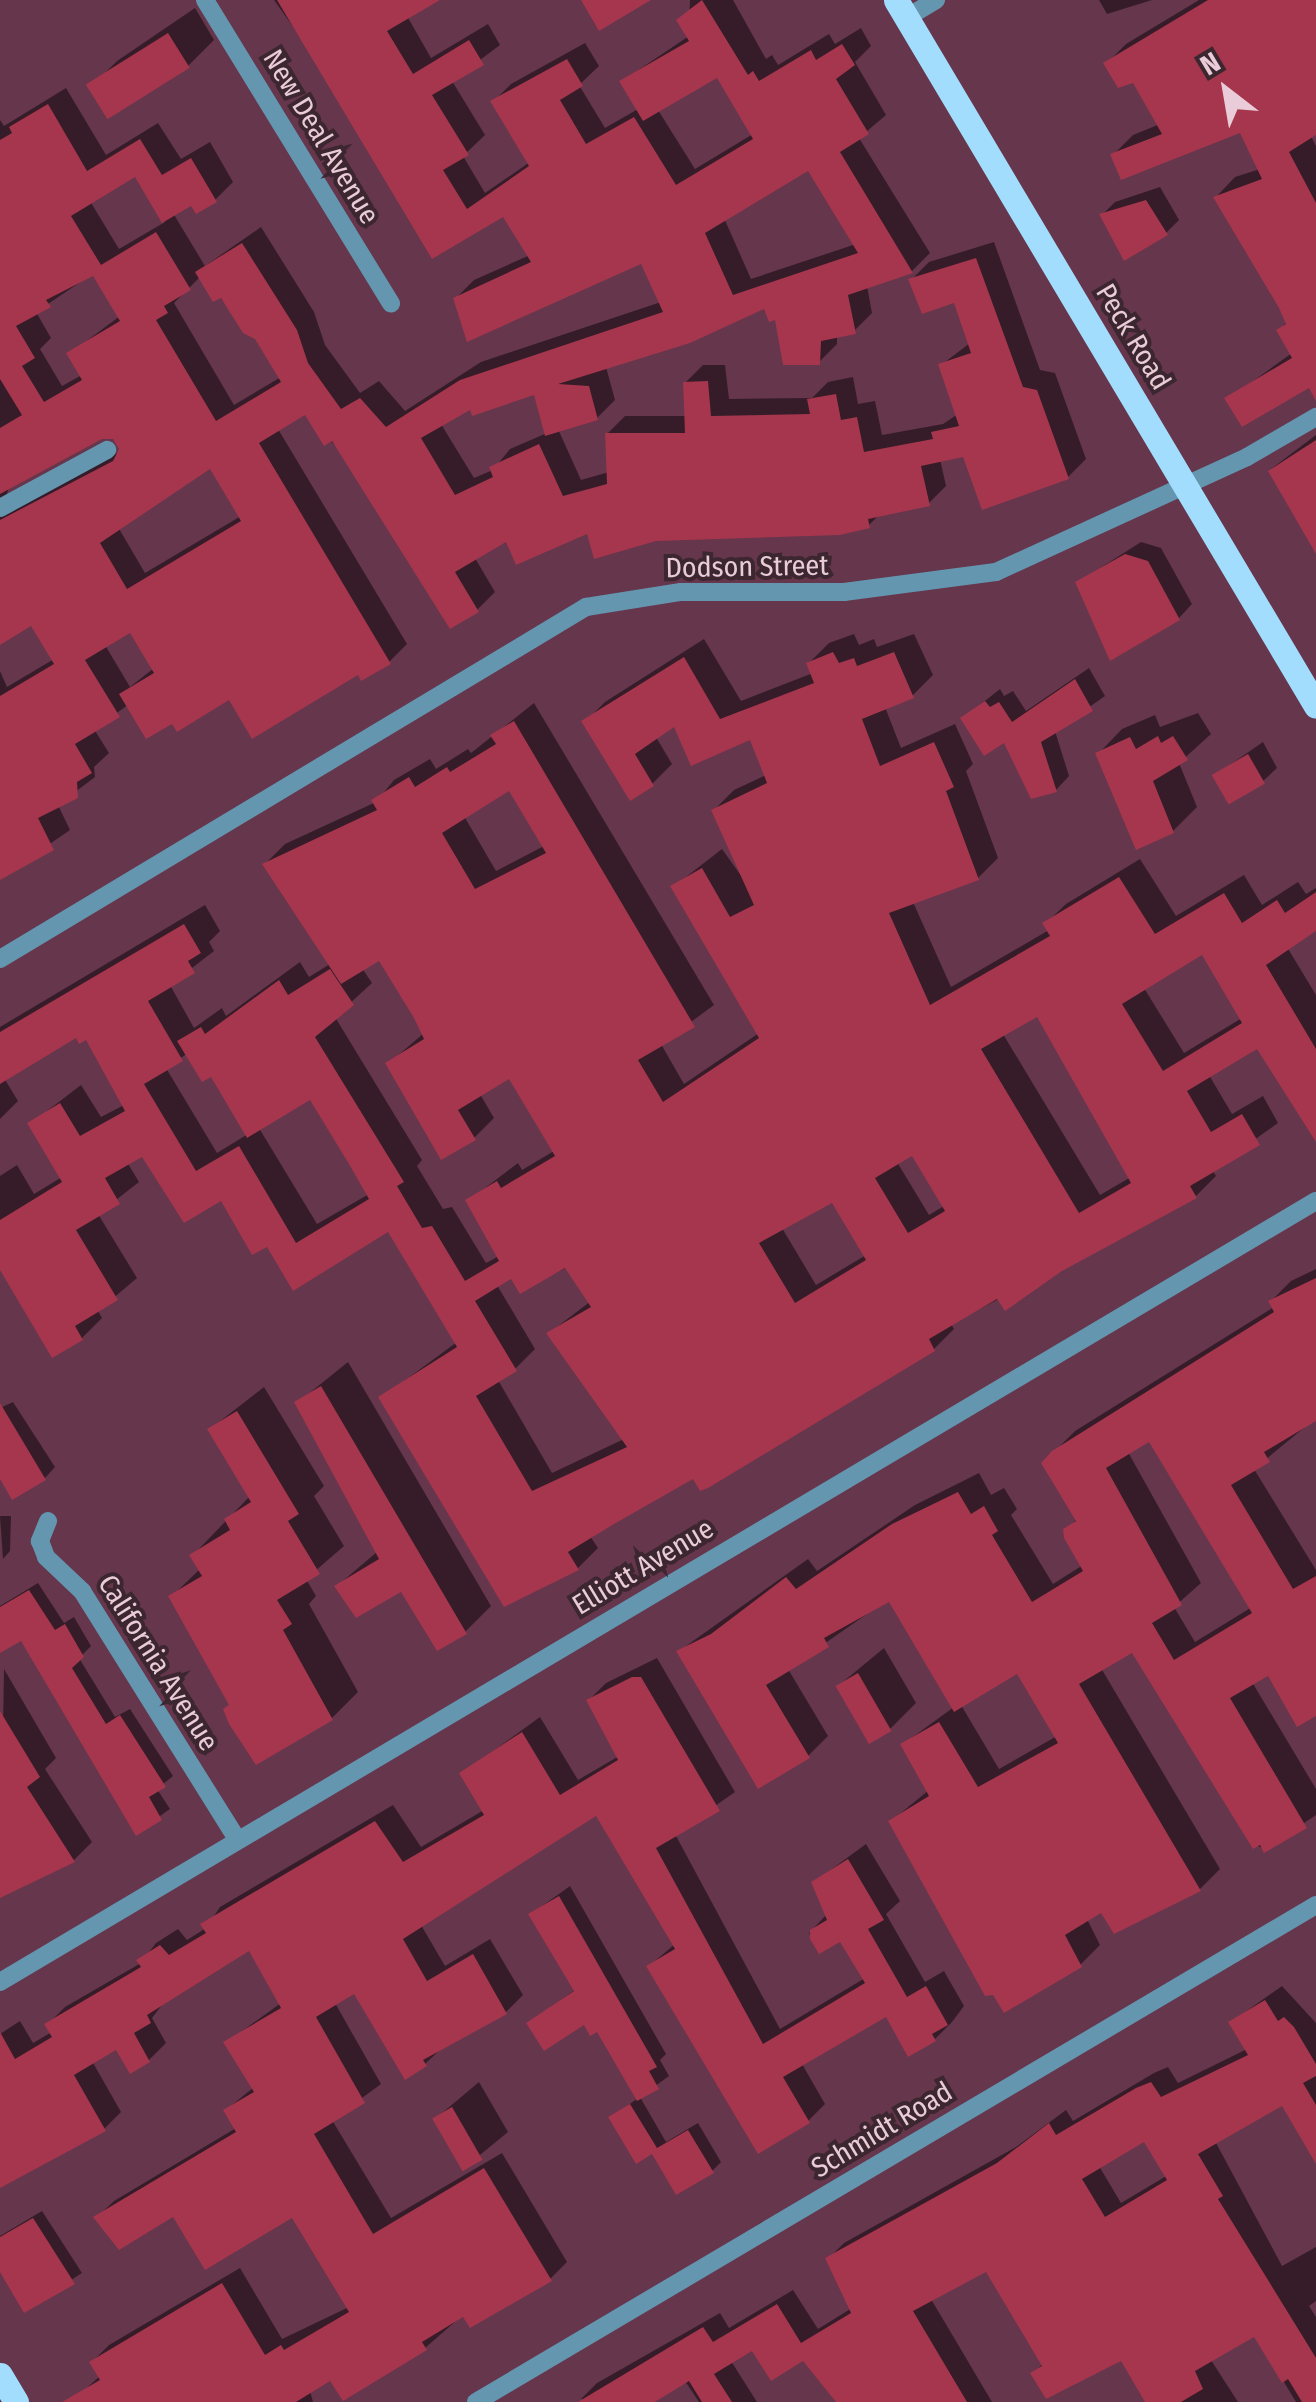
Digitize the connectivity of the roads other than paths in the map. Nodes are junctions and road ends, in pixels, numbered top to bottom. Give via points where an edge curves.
1 (205, 0) edge
2 (936, 0) edge
3 (901, 9) edge
4 (391, 304) dead end
5 (1316, 417) edge
6 (107, 450) dead end
7 (1184, 482) junction
8 (0, 508) edge
9 (1316, 706) edge
10 (0, 959) edge
11 (1316, 1201) edge
12 (48, 1521) dead end
13 (236, 1839) junction
14 (1316, 1906) edge
15 (0, 1982) edge
16 (0, 2375) edge
17 (16, 2402) edge
18 (476, 2402) edge

1 - 4 street, New Deal Avenue
2 - 3 street
3 - 7 main road, Peck Road
5 - 7 street, Dodson Street via 1247,457
6 - 8 street
7 - 9 main road, Peck Road
7 - 10 street, Dodson Street via 996,572 844,592 681,592 586,607
11 - 13 street, Elliott Avenue
12 - 13 street, California Avenue via 40,1540 46,1557 82,1591
13 - 15 street, Elliott Avenue
14 - 18 street, Schmidt Road
16 - 17 main road

